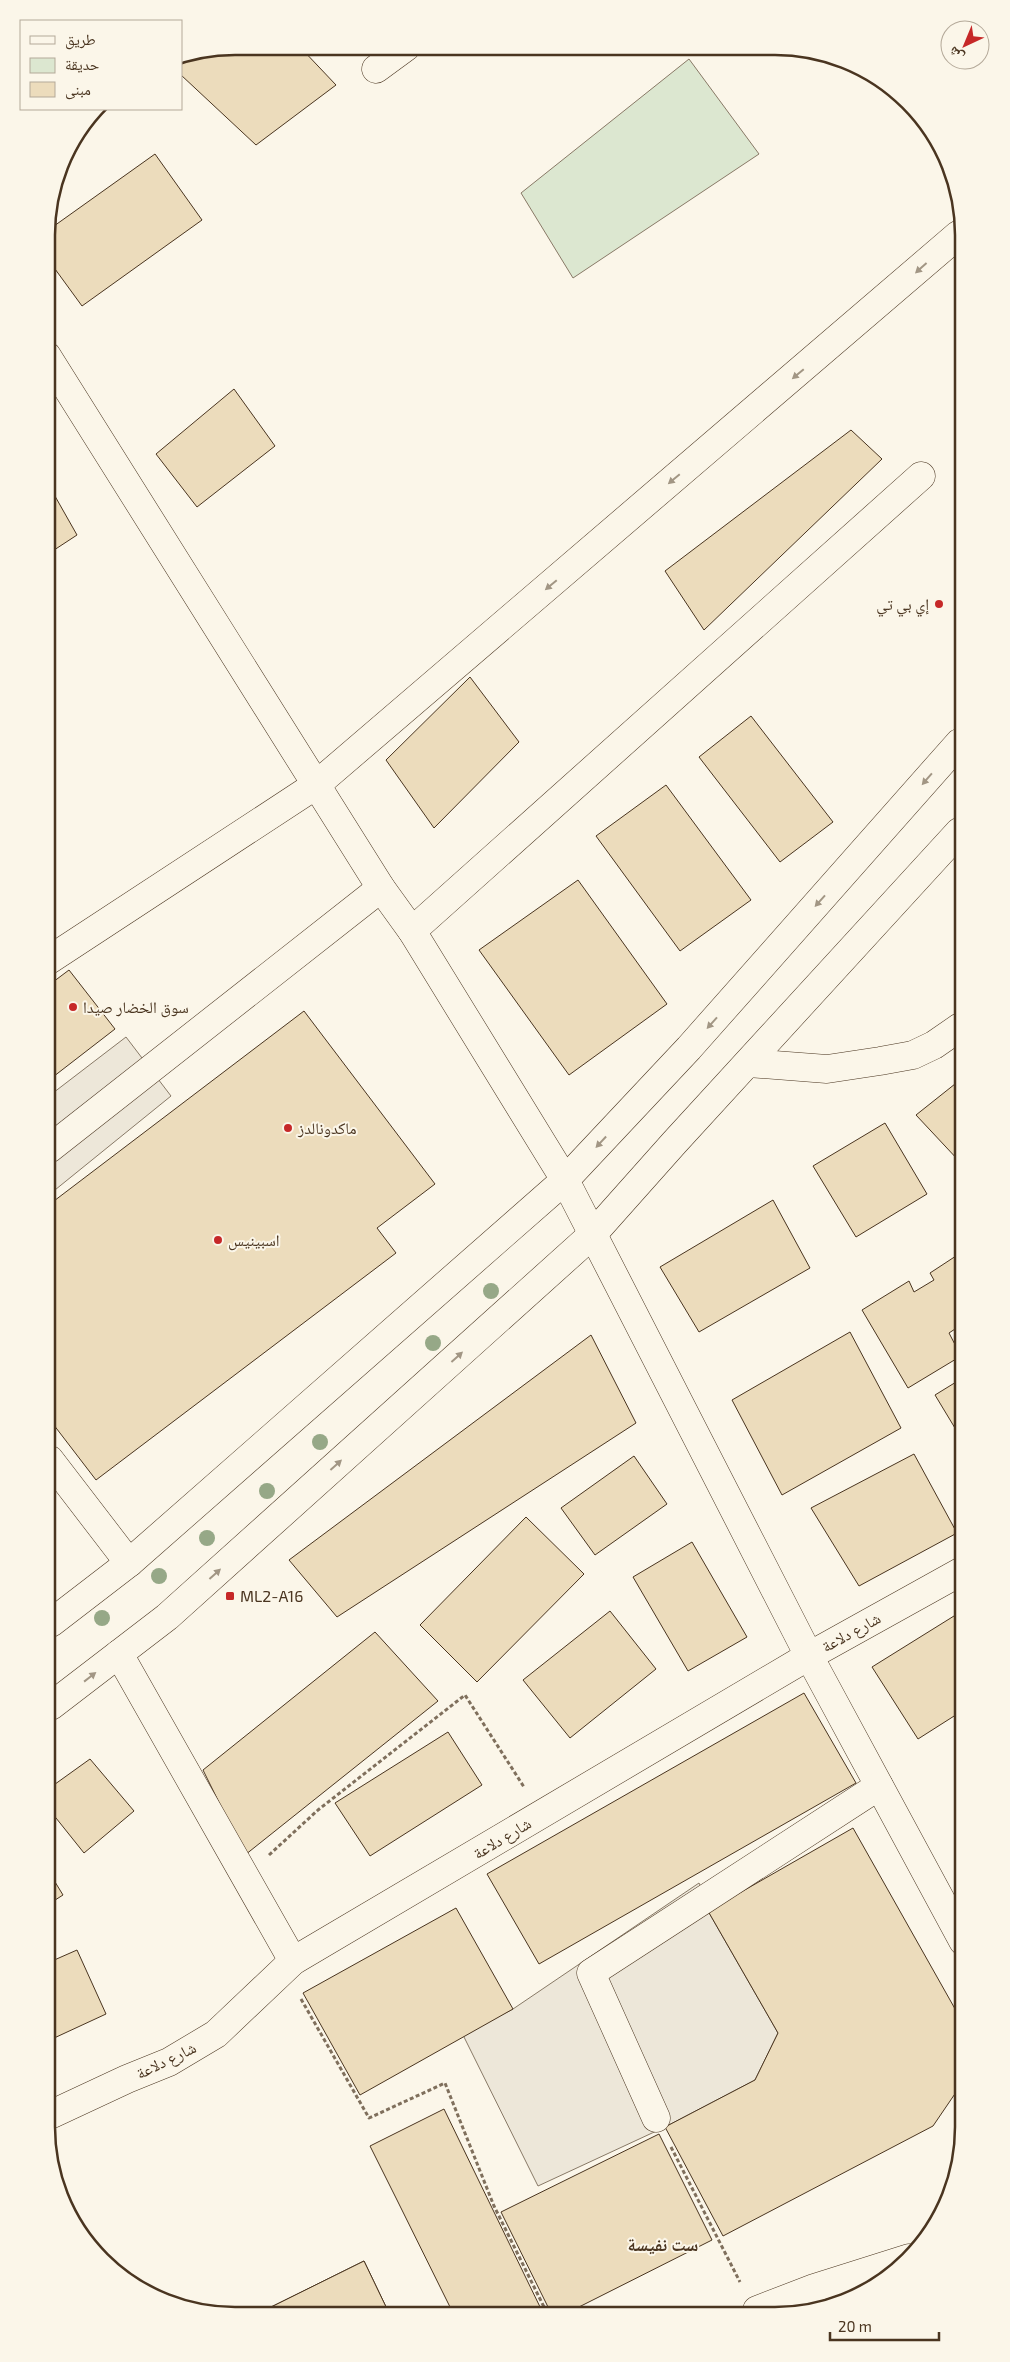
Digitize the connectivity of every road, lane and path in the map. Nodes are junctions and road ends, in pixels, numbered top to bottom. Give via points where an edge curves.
1 (396, 55) edge
2 (376, 70) dead end
3 (955, 238) edge
4 (55, 369) edge
5 (921, 476) dead end
6 (955, 748) edge
7 (316, 785) junction
8 (955, 836) edge
9 (381, 888) junction
10 (412, 931) junction
11 (55, 956) edge
12 (955, 1030) edge
13 (748, 1064) junction
14 (55, 1145) edge
15 (565, 1180) junction
16 (593, 1234) junction
17 (55, 1467) edge
18 (129, 1564) junction
19 (955, 1575) edge
20 (55, 1620) edge
21 (119, 1654) junction
22 (809, 1656) junction
23 (55, 1703) edge
24 (879, 1786) junction
25 (542, 1814) junction
26 (245, 1877) junction
27 (955, 1925) edge
28 (288, 1965) junction
29 (55, 2113) edge
30 (656, 2118) joint
31 (892, 2264) edge
32 (740, 2284) dead end
33 (544, 2307) edge
34 (765, 2307) edge

1 - 2 main road
3 -> 7 main road
4 - 7 main road
5 - 10 main road
6 -> 15 main road via 690,1048
7 - 9 main road
7 - 11 main road
8 - 13 main road
9 - 10 main road
9 - 14 main road
10 - 15 main road
12 - 13 main road via 913,1055 880,1061 827,1069
13 - 16 main road
15 - 16 main road
15 - 18 main road
21 -> 16 main road via 167,1617
16 - 22 main road
17 - 18 main road
18 - 20 main road
19 - 22 main road, شارع دلاعة
23 -> 21 main road
21 - 26 main road
22 - 24 main road
22 - 25 main road, شارع دلاعة
24 - 27 main road
24 - 30 main road via 591,1973
25 - 26 path via 465,1696 318,1810
25 - 28 main road, شارع دلاعة
26 - 28 main road
28 - 29 main road, شارع دلاعة via 216,2034 169,2062
28 - 33 path via 369,2118 445,2083 494,2206
30 - 32 path
31 - 34 main road

